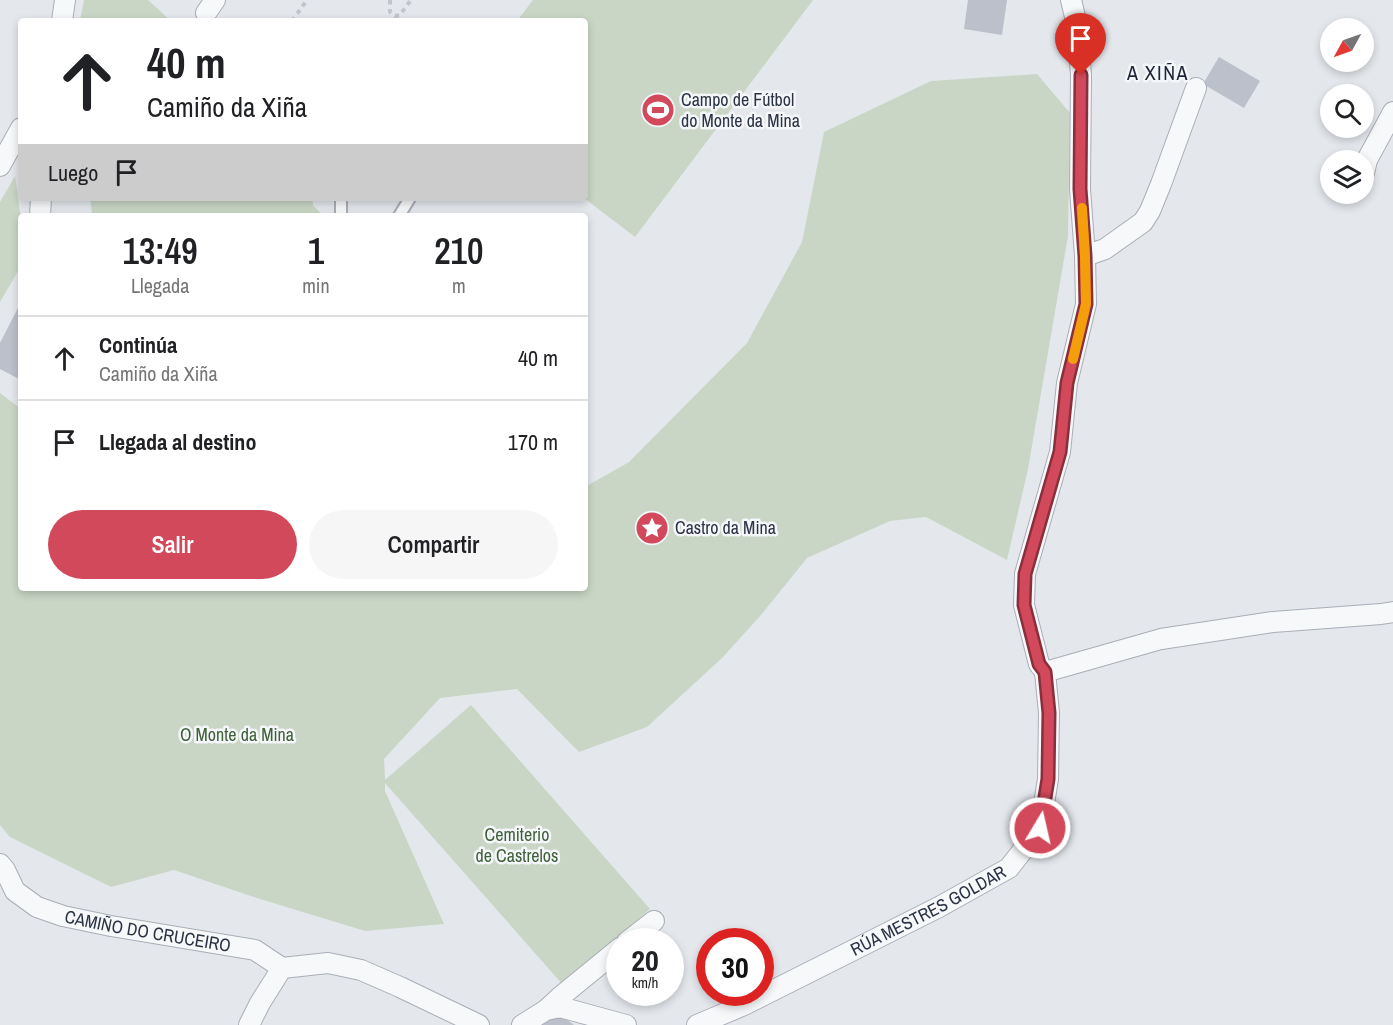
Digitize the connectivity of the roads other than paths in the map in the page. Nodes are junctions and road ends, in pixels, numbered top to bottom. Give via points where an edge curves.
1 (65, 0) edge
2 (1071, 0) edge
3 (62, 18) edge
4 (1196, 88) dead end
5 (1393, 112) edge
6 (18, 133) edge
7 (1372, 150) edge
8 (0, 166) edge
9 (341, 202) dead end
10 (340, 213) edge
11 (1085, 256) junction
12 (1393, 612) edge
13 (1045, 672) junction
14 (0, 864) edge
15 (7, 895) edge
16 (654, 921) dead end
17 (645, 928) edge
18 (606, 959) edge
19 (282, 968) junction
20 (546, 1010) junction
21 (249, 1025) edge
22 (479, 1025) edge
23 (522, 1025) edge
24 (626, 1025) edge
25 (697, 1025) edge

1 - 3 street
2 - 11 street, RÚA MESTRES GOLDAR via 1081,75 1080,189
4 - 11 street via 1143,222 1105,249
5 - 7 street
6 - 8 street
9 - 10 lane
11 - 13 street, RÚA MESTRES GOLDAR via 1086,304 1067,383 1060,452 1025,574 1024,605 1039,664
12 - 13 street via 1274,622 1161,639
13 - 25 street, RÚA MESTRES GOLDAR via 1048,779 1040,828 1009,868 939,907
14 - 15 street, CAMIÑO DO CRUCEIRO via 5,870
15 - 19 street, CAMIÑO DO CRUCEIRO via 63,916 255,950
16 - 17 street
18 - 20 street
19 - 21 street
19 - 22 street via 328,963 361,970
20 - 23 street
20 - 24 street via 560,1007

